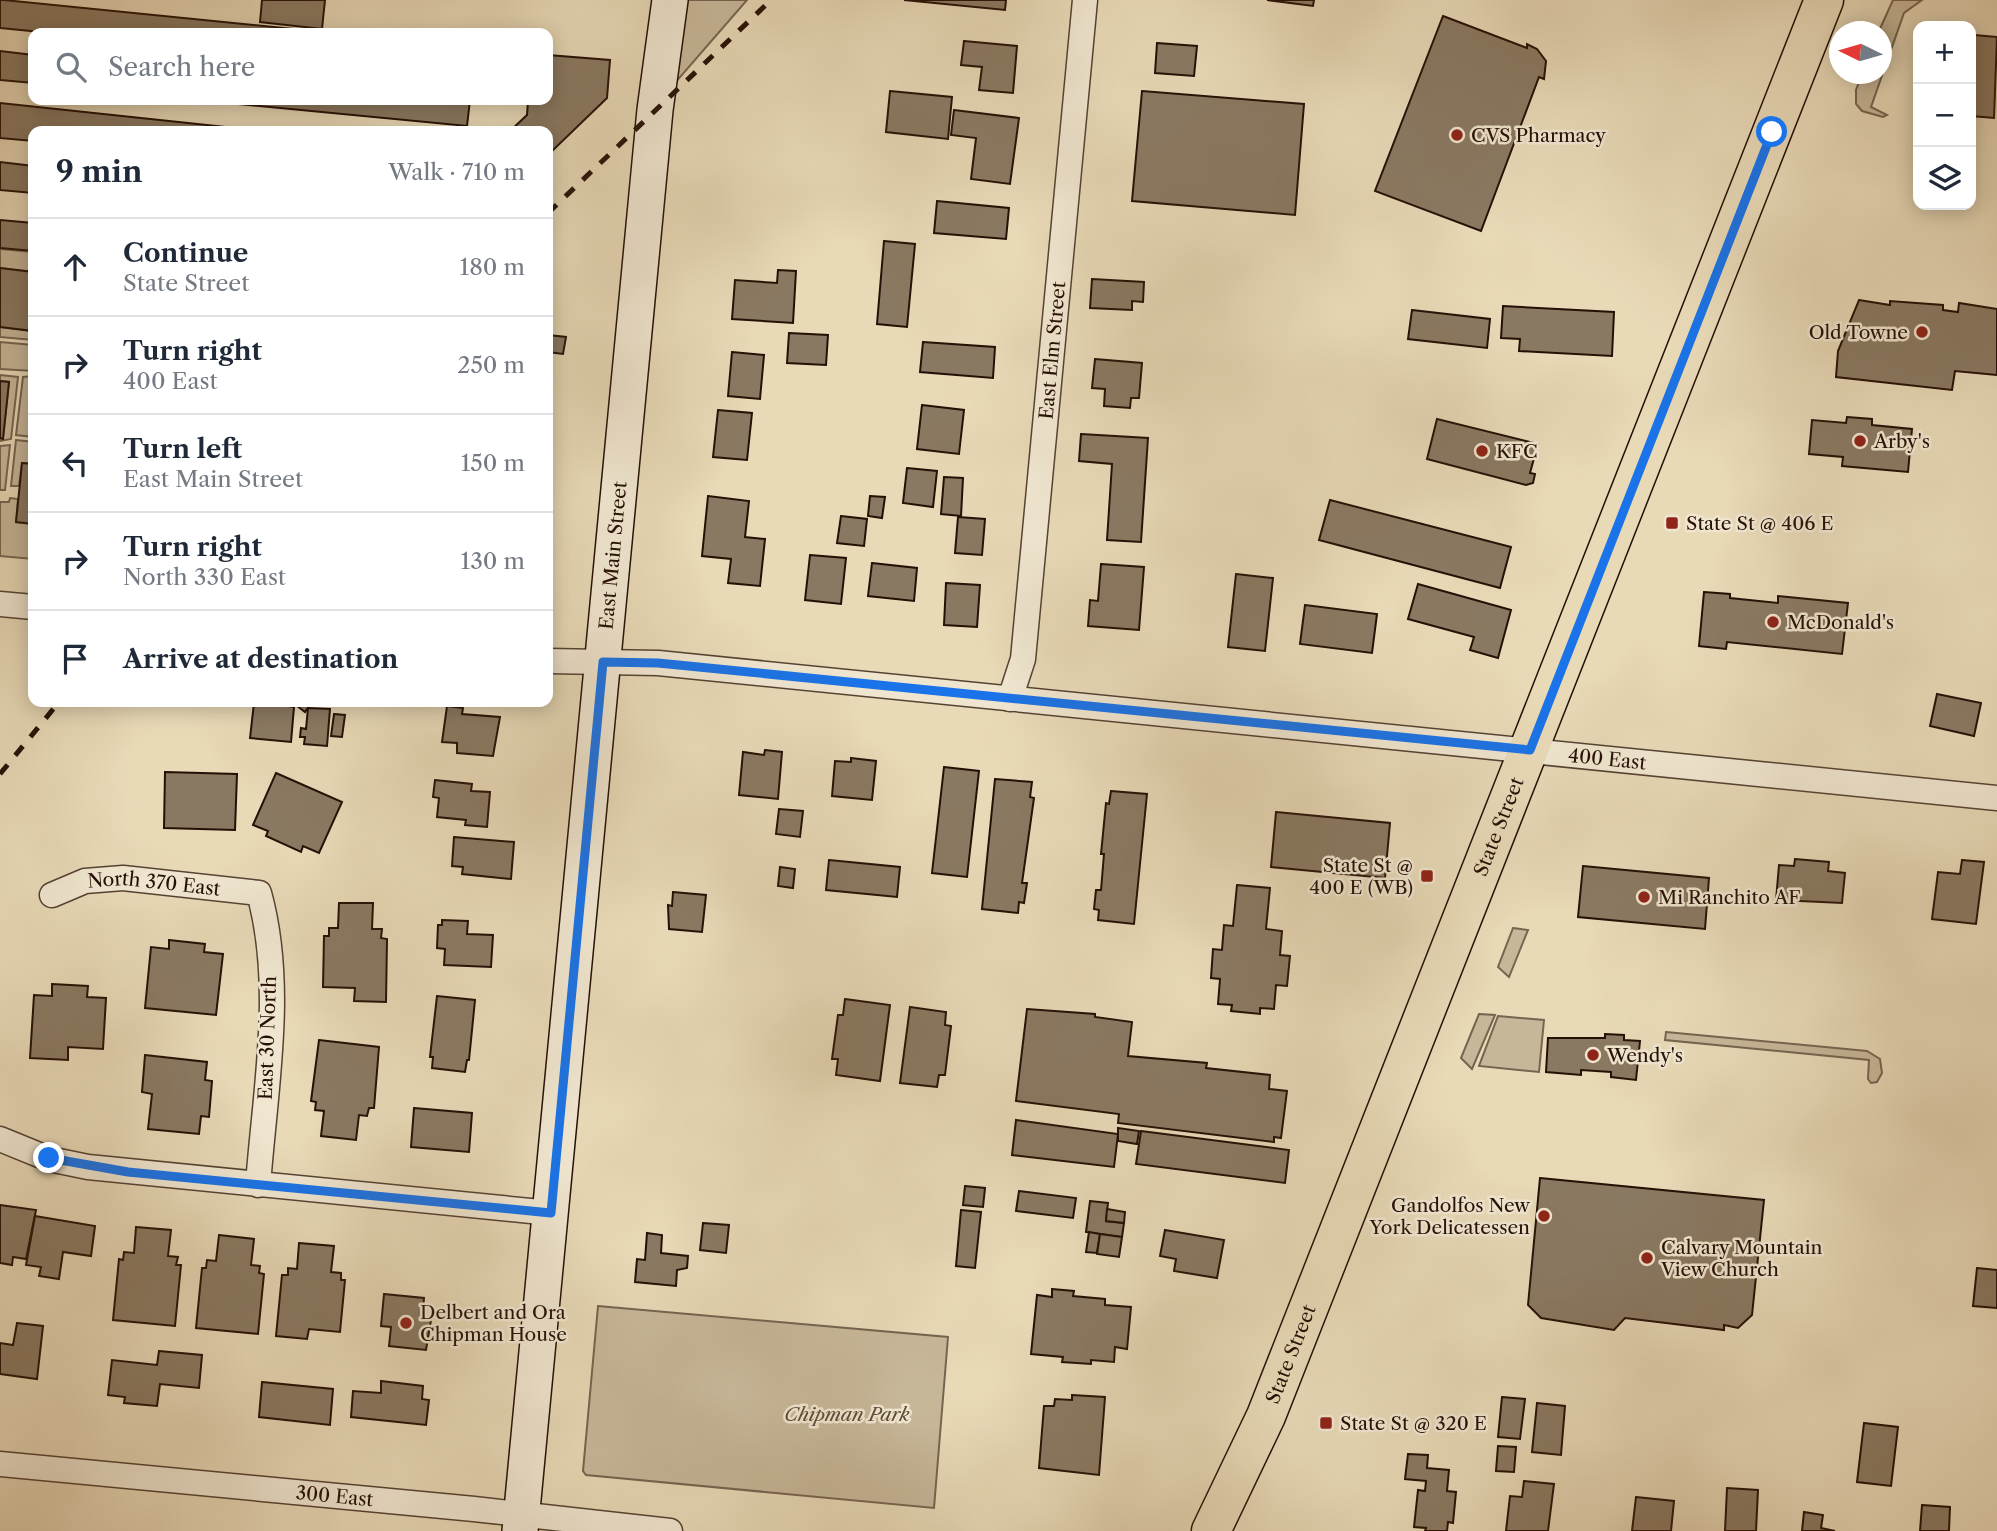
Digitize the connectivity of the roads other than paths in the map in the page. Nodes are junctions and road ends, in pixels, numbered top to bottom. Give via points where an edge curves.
1 (670, 0) edge
2 (1085, 0) edge
3 (1824, 0) edge
4 (0, 604) edge
5 (28, 607) edge
6 (553, 661) edge
7 (603, 662) junction
8 (1010, 699) junction
9 (1530, 750) junction
10 (1997, 798) edge
11 (259, 893) joint
12 (52, 895) dead end
13 (0, 1139) edge
14 (258, 1185) junction
15 (551, 1213) junction
16 (0, 1464) edge
17 (521, 1523) edge
18 (670, 1531) edge
19 (1212, 1531) edge

1 - 7 main road, East Main Street via 655,110
2 - 8 street, East Elm Street via 1023,659
3 - 9 main road, State Street
4 - 5 street
6 - 7 street, 400 East
7 - 8 street, 400 East via 658,663
7 - 15 main road, East Main Street
8 - 9 street, 400 East
9 - 10 street, 400 East
9 - 19 main road, State Street via 1266,1416
11 - 12 street, North 370 East via 123,878 85,881
11 - 14 street, East 30 North via 267,920 271,1041
13 - 14 street via 88,1167
14 - 15 street
15 - 17 main road, East Main Street
16 - 17 street, 300 East
17 - 18 street, 300 East

